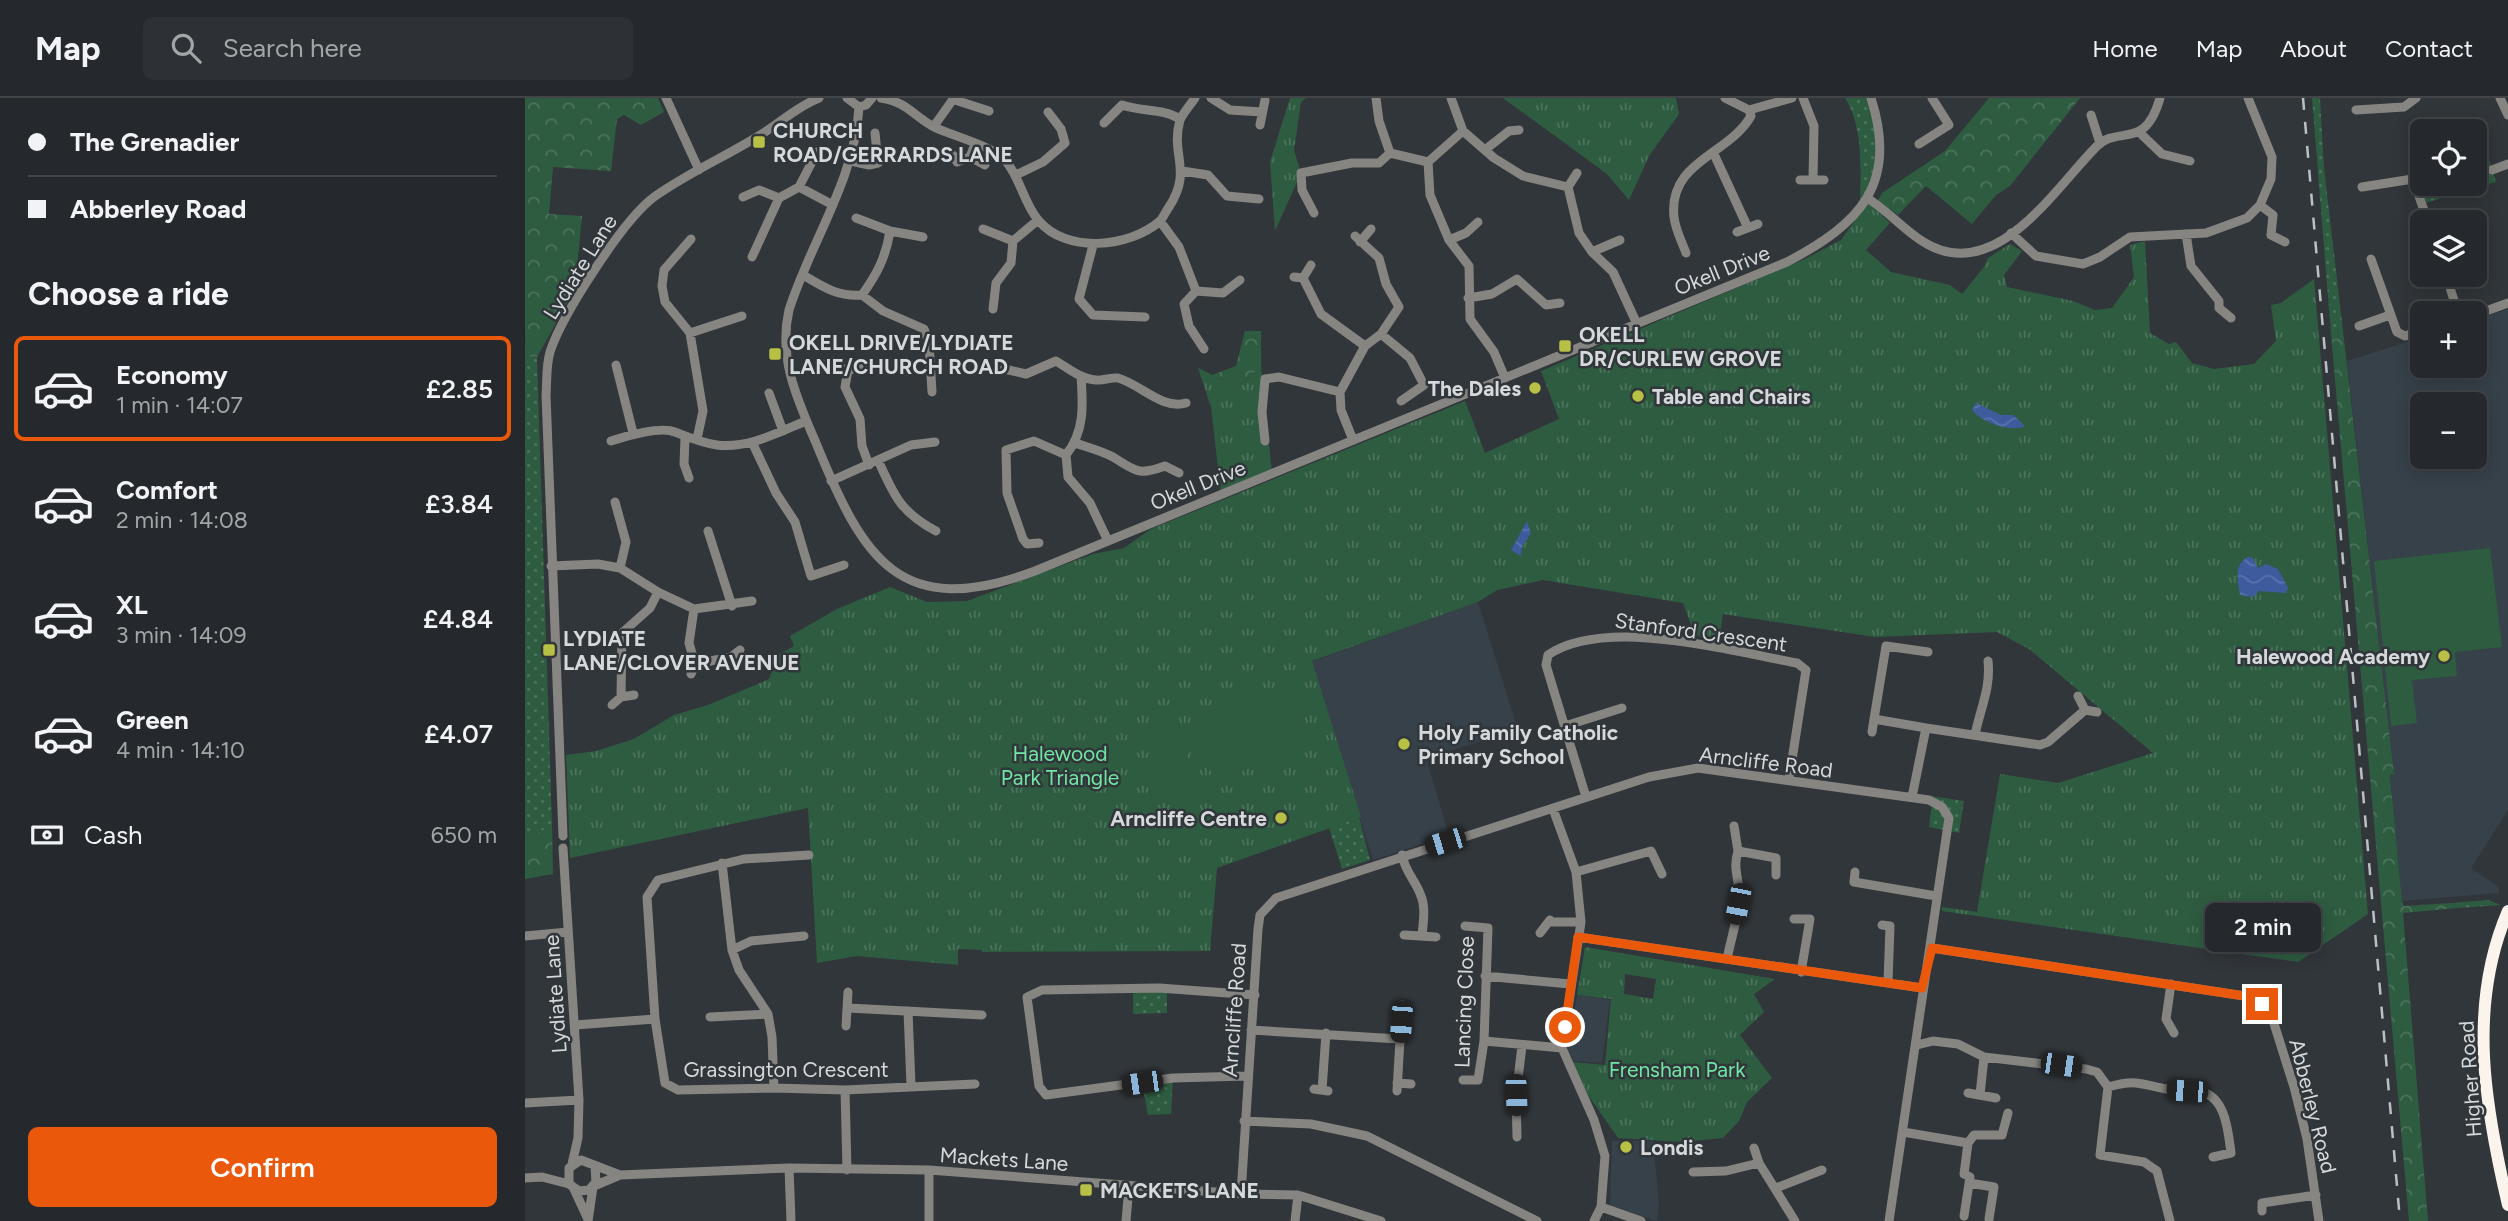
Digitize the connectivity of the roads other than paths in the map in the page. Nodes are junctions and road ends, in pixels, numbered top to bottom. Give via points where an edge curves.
1 (666, 98) edge
2 (819, 98) edge
3 (847, 98) edge
4 (872, 98) edge
5 (881, 98) edge
6 (1195, 98) edge
7 (1211, 98) edge
8 (1376, 98) edge
9 (1451, 98) edge
10 (1725, 98) edge
11 (1792, 98) edge
12 (1803, 98) edge
13 (1871, 98) edge
14 (1932, 98) edge
15 (2160, 98) edge
16 (2248, 98) edge
17 (2416, 98) edge
18 (2500, 98) edge
19 (954, 99) edge
20 (1265, 100) dead end
21 (1121, 101) edge
22 (859, 107) junction
23 (1749, 110) junction
24 (2356, 110) dead end
25 (989, 111) dead end
26 (1048, 112) dead end
27 (1262, 112) junction
28 (2091, 115) dead end
29 (2508, 115) edge
30 (1180, 119) junction
31 (1104, 123) dead end
32 (1260, 125) dead end
33 (933, 126) junction
34 (1519, 130) dead end
35 (1463, 131) junction
36 (875, 133) dead end
37 (2140, 133) junction
38 (2100, 143) junction
39 (975, 144) junction
40 (1919, 144) dead end
41 (1486, 149) junction
42 (817, 152) dead end
43 (1713, 152) junction
44 (1390, 153) junction
45 (953, 156) dead end
46 (970, 157) junction
47 (851, 160) junction
48 (2190, 161) dead end
49 (1428, 162) junction
50 (2508, 164) edge
51 (985, 165) dead end
52 (699, 170) junction
53 (2492, 170) dead end
54 (1182, 171) junction
55 (1577, 173) dead end
56 (1016, 175) junction
57 (1800, 180) dead end
58 (1813, 180) junction
59 (1825, 180) dead end
60 (799, 187) junction
61 (1568, 187) junction
62 (2362, 187) dead end
63 (743, 197) dead end
64 (779, 198) junction
65 (1867, 198) junction
66 (1259, 199) dead end
67 (833, 205) junction
68 (2260, 205) junction
69 (2424, 210) edge
70 (1314, 213) dead end
71 (856, 218) dead end
72 (1038, 220) junction
73 (1160, 221) junction
74 (1478, 222) dead end
75 (1758, 224) dead end
76 (1748, 228) junction
77 (983, 229) dead end
78 (1371, 229) dead end
79 (890, 231) junction
80 (1737, 232) dead end
81 (2011, 233) junction
82 (2186, 234) junction
83 (923, 237) dead end
84 (691, 239) dead end
85 (1449, 240) junction
86 (1620, 240) dead end
87 (1013, 242) junction
88 (2285, 242) dead end
89 (1093, 245) junction
90 (1592, 252) junction
91 (1686, 253) dead end
92 (752, 257) dead end
93 (2371, 258) dead end
94 (1311, 265) dead end
95 (803, 275) junction
96 (1240, 280) dead end
97 (1196, 291) junction
98 (862, 295) junction
99 (1468, 298) junction
100 (1560, 303) dead end
101 (2508, 303) edge
102 (993, 309) dead end
103 (2487, 311) edge
104 (2390, 315) junction
105 (742, 316) dead end
106 (1145, 317) dead end
107 (2231, 318) dead end
108 (1637, 324) junction
109 (2359, 326) dead end
110 (690, 333) junction
111 (1381, 334) junction
112 (2410, 334) edge
113 (1366, 346) junction
114 (1203, 349) dead end
115 (616, 365) dead end
116 (821, 365) dead end
117 (863, 367) dead end
118 (1004, 369) dead end
119 (848, 370) junction
120 (1081, 376) junction
121 (1505, 378) junction
122 (932, 392) dead end
123 (1340, 392) junction
124 (769, 393) dead end
125 (1401, 401) dead end
126 (1186, 402) dead end
127 (806, 421) junction
128 (783, 430) junction
129 (633, 433) junction
130 (685, 438) junction
131 (697, 439) junction
132 (1353, 440) junction
133 (611, 441) dead end
134 (1265, 441) dead end
135 (753, 442) junction
136 (935, 442) dead end
137 (1075, 443) junction
138 (1066, 454) junction
139 (873, 463) junction
140 (1179, 473) dead end
141 (689, 478) dead end
142 (831, 481) junction
143 (615, 502) dead end
144 (708, 531) dead end
145 (936, 531) dead end
146 (1108, 541) junction
147 (1039, 543) dead end
148 (844, 565) dead end
149 (551, 566) junction
150 (620, 568) junction
151 (658, 592) junction
152 (752, 601) dead end
153 (732, 606) junction
154 (694, 609) junction
155 (740, 650) dead end
156 (1928, 652) dead end
157 (1988, 662) dead end
158 (695, 664) junction
159 (691, 674) dead end
160 (634, 695) dead end
161 (2078, 696) dead end
162 (621, 697) junction
163 (612, 705) dead end
164 (1622, 708) dead end
165 (2084, 712) junction
166 (2097, 712) dead end
167 (1874, 719) junction
168 (1565, 726) junction
169 (1926, 728) junction
170 (1873, 732) dead end
171 (1975, 735) junction
172 (1789, 779) junction
173 (1586, 797) junction
174 (1912, 797) junction
175 (1553, 809) junction
176 (1734, 826) dead end
177 (563, 836) dead end
178 (563, 848) dead end
179 (1738, 851) junction
180 (809, 855) dead end
181 (1402, 855) junction
182 (722, 863) junction
183 (1576, 872) junction
184 (1855, 872) dead end
185 (1662, 874) dead end
186 (1776, 875) dead end
187 (1936, 896) junction
188 (2508, 912) edge
189 (1794, 919) dead end
190 (1581, 922) junction
191 (1882, 925) dead end
192 (1465, 926) dead end
193 (568, 932) junction
194 (1540, 933) dead end
195 (1404, 935) dead end
196 (525, 936) edge
197 (804, 936) dead end
198 (1422, 936) junction
199 (1436, 937) dead end
200 (1578, 937) junction
201 (1932, 948) junction
202 (732, 950) junction
203 (1727, 959) junction
204 (1801, 972) junction
205 (1485, 975) junction
206 (1888, 982) junction
207 (2171, 984) junction
208 (1570, 985) junction
209 (1922, 988) junction
210 (848, 992) dead end
211 (1255, 995) junction
212 (1402, 1005) dead end
213 (848, 1008) junction
214 (908, 1011) junction
215 (768, 1014) junction
216 (982, 1015) dead end
217 (710, 1017) dead end
218 (655, 1019) junction
219 (575, 1025) junction
220 (846, 1026) dead end
221 (1251, 1030) junction
222 (1326, 1033) junction
223 (2174, 1033) dead end
224 (1399, 1039) junction
225 (1483, 1041) junction
226 (1917, 1045) junction
227 (1522, 1046) junction
228 (1562, 1048) junction
229 (1984, 1056) junction
230 (1246, 1076) junction
231 (1463, 1080) dead end
232 (975, 1084) dead end
233 (1411, 1084) dead end
234 (911, 1085) junction
235 (2108, 1087) junction
236 (774, 1088) junction
237 (845, 1090) junction
238 (1321, 1090) dead end
239 (1968, 1093) dead end
240 (1980, 1095) junction
241 (1996, 1098) dead end
242 (579, 1100) junction
243 (525, 1103) edge
244 (2008, 1113) dead end
245 (1244, 1121) junction
246 (1903, 1132) junction
247 (1517, 1137) dead end
248 (578, 1138) junction
249 (1968, 1143) junction
250 (1754, 1148) dead end
251 (2213, 1157) dead end
252 (1759, 1163) junction
253 (591, 1164) junction
254 (570, 1166) junction
255 (789, 1168) junction
256 (847, 1170) junction
257 (929, 1170) junction
258 (1822, 1170) dead end
259 (1693, 1172) dead end
260 (620, 1175) junction
261 (542, 1177) junction
262 (525, 1178) edge
263 (1969, 1183) junction
264 (1129, 1186) junction
265 (571, 1187) junction
266 (593, 1187) junction
267 (1776, 1188) junction
268 (1241, 1194) junction
269 (1297, 1195) junction
270 (2316, 1195) junction
271 (2508, 1205) edge
272 (1601, 1207) junction
273 (2262, 1211) dead end
274 (1964, 1216) dead end
275 (1989, 1219) dead end
276 (588, 1220) edge
277 (791, 1221) edge
278 (929, 1221) edge
279 (1126, 1221) edge
280 (1296, 1221) edge
281 (1381, 1221) edge
282 (1537, 1221) edge
283 (1594, 1221) edge
284 (1641, 1221) edge
285 (1795, 1221) edge
286 (1889, 1221) edge
287 (2170, 1221) edge
288 (2319, 1221) edge

1 - 52 street
2 - 52 street, Lydiate Lane
3 - 22 street
4 - 22 street
5 - 33 street via 900,101
6 - 30 street
7 - 27 street via 1230,110
8 - 44 street
9 - 35 street
10 - 23 street
11 - 23 street
12 - 58 street via 1814,126
13 - 65 street, Okell Drive via 1880,145 1877,174
14 - 40 street via 1949,125
15 - 37 street
16 - 68 street via 2272,157 2271,179
17 - 24 street via 2403,107
18 - 29 street
19 - 25 street
19 - 33 street
20 - 27 street
21 - 30 street via 1143,112 1168,111
21 - 31 street
22 - 47 street, Okell Drive
23 - 43 street via 1751,116 1743,130
26 - 56 street via 1065,143 1043,162
27 - 32 street
28 - 38 street
30 - 54 street
33 - 39 street
34 - 41 street via 1509,131
35 - 41 street
35 - 49 street
36 - 47 street via 878,163
37 - 38 street
37 - 48 street via 2162,154
38 - 81 street via 2061,188
39 - 46 street
39 - 56 street via 1002,157
41 - 61 street via 1523,176
42 - 60 street
43 - 76 street
43 - 91 street via 1684,174 1675,196 1674,219
44 - 49 street
44 - 70 street via 1379,163 1301,173 1302,190
45 - 46 street via 957,162
46 - 51 street
47 - 67 street, Okell Drive
49 - 85 street via 1430,195
50 - 53 street
52 - 149 street, Lydiate Lane via 636,212 578,300 549,355
54 - 66 street via 1208,175 1227,196
54 - 73 street via 1179,191
55 - 61 street
56 - 72 street
57 - 58 street
58 - 59 street
60 - 64 street
60 - 67 street
61 - 90 street via 1579,233
62 - 69 street via 2413,179
63 - 64 street via 759,190
64 - 92 street
65 - 81 street via 1922,241 1940,249 1969,254 1998,246
65 - 108 street, Okell Drive via 1852,219 1821,244
67 - 95 street, Okell Drive
68 - 82 street via 2247,218 2222,228
68 - 88 street via 2273,215 2271,235
71 - 79 street
72 - 87 street
72 - 89 street via 1067,239
73 - 89 street via 1115,243
73 - 97 street via 1179,247
74 - 85 street
75 - 76 street
76 - 80 street
77 - 87 street
78 - 111 street via 1358,239 1379,258 1399,307
79 - 83 street
79 - 98 street via 879,272
81 - 82 street via 2036,256 2083,264 2130,237
82 - 107 street via 2191,266
84 - 110 street via 668,264 661,286 665,302
85 - 99 street via 1469,266
86 - 90 street
87 - 102 street via 1011,263 996,283
89 - 106 street via 1079,299 1093,315
90 - 108 street via 1613,272
93 - 104 street
94 - 113 street via 1299,278 1321,314
95 - 98 street via 830,291
95 - 127 street, Okell Drive via 789,310 785,344 789,374
96 - 97 street via 1223,293
97 - 114 street via 1184,304 1189,326
98 - 122 street via 883,312 924,329
99 - 100 street via 1492,294 1517,279 1546,305
99 - 121 street via 1470,319 1494,352
101 - 103 street
104 - 109 street
104 - 112 street via 2397,332
105 - 110 street
108 - 121 street, Okell Drive
110 - 131 street via 703,411
111 - 113 street
111 - 125 street via 1410,358 1429,386
113 - 123 street
115 - 129 street
116 - 119 street
117 - 119 street
118 - 120 street via 1026,374 1056,361
119 - 139 street via 845,387 860,419 862,446
120 - 126 street via 1118,378 1162,400
120 - 137 street via 1083,414
121 - 132 street, Okell Drive
123 - 132 street via 1341,410
123 - 134 street via 1279,377 1265,379
124 - 128 street
127 - 128 street
127 - 142 street, Okell Drive
128 - 135 street
129 - 130 street via 674,430
129 - 133 street
130 - 131 street
130 - 141 street via 684,464
131 - 135 street via 717,445
132 - 146 street, Okell Drive
135 - 148 street via 795,522 809,580
136 - 139 street via 911,445
137 - 138 street
137 - 140 street via 1112,456 1131,470 1148,473 1165,466
138 - 146 street via 1068,477 1090,503
138 - 147 street via 1034,441 1006,450 1007,494 1023,547
139 - 142 street
139 - 145 street via 899,505
142 - 146 street, Okell Drive via 852,525 877,557 900,575 929,586 992,585
143 - 150 street via 626,542
144 - 153 street
149 - 150 street
149 - 177 street, Lydiate Lane
150 - 151 street
151 - 154 street
151 - 162 street via 650,608 622,633
152 - 153 street
153 - 154 street
154 - 158 street via 689,643
155 - 158 street via 730,657
156 - 167 street via 1886,646
157 - 171 street via 1989,687
158 - 159 street
160 - 162 street
161 - 165 street
162 - 163 street
164 - 168 street
165 - 166 street
165 - 171 street via 2040,745
167 - 169 street
167 - 170 street
168 - 172 street, Stanford Crescent via 1546,665 1548,655 1561,646 1598,636 1631,637 1797,663 1806,670
168 - 173 street, Stanford Crescent
169 - 171 street
169 - 174 street
172 - 173 street, Arncliffe Road via 1698,768 1649,777
172 - 174 street, Arncliffe Road
173 - 175 street, Arncliffe Road
174 - 187 street, Arncliffe Road via 1942,807 1949,818
175 - 181 street, Arncliffe Road
175 - 183 street
176 - 179 street
178 - 193 street, Lydiate Lane
179 - 186 street via 1776,858
179 - 203 street via 1734,873 1738,904
180 - 182 street, Grassington Crescent
181 - 198 street via 1423,905
181 - 211 street, Arncliffe Road via 1264,906
182 - 202 street
182 - 218 street, Grassington Crescent via 658,880 647,897
183 - 185 street via 1651,852
183 - 190 street
184 - 187 street via 1854,882
187 - 201 street, Arncliffe Road
188 - 271 highway, Higher Road via 2487,985 2481,1033 2491,1129
189 - 204 street via 1809,919
190 - 194 street via 1551,921
190 - 200 street
191 - 206 street via 1890,926
192 - 205 street, Lancing Close via 1488,928
193 - 196 street
193 - 219 street, Lydiate Lane
195 - 198 street
197 - 202 street via 751,941
198 - 199 street
200 - 203 street
200 - 208 street
201 - 207 street, Abberley Road
201 - 209 street, Arncliffe Road
202 - 215 street via 739,970
203 - 204 street
204 - 206 street
205 - 208 street
205 - 225 street, Lancing Close
206 - 209 street
207 - 223 street via 2166,1019
207 - 270 street, Abberley Road via 2251,997 2271,1014 2301,1113
208 - 228 street
209 - 226 street, Arncliffe Road
210 - 213 street
211 - 221 street, Arncliffe Road
211 - 230 street via 1159,988 1042,990 1027,997 1039,1086 1046,1096 1173,1078
212 - 224 street
213 - 214 street
213 - 220 street
214 - 216 street
214 - 234 street
215 - 217 street
215 - 236 street
218 - 219 street
218 - 236 street, Grassington Crescent via 665,1083 678,1090
219 - 242 street, Lydiate Lane
221 - 222 street
221 - 230 street, Arncliffe Road
222 - 224 street
222 - 238 street
224 - 233 street via 1397,1087
225 - 227 street
225 - 231 street, Lancing Close via 1478,1080
226 - 229 street via 1933,1041 1958,1044
226 - 246 street, Arncliffe Road
227 - 228 street
227 - 247 street
228 - 272 street via 1605,1156
229 - 235 street via 2086,1069 2097,1072
229 - 240 street
230 - 245 street, Arncliffe Road
232 - 234 street, Grassington Crescent
234 - 237 street, Grassington Crescent
235 - 251 street via 2138,1082 2201,1091 2211,1097 2225,1117 2231,1153
235 - 287 street via 2100,1155 2144,1162 2157,1171
236 - 237 street, Grassington Crescent
237 - 256 street
239 - 240 street
240 - 241 street
242 - 243 street
242 - 248 street, Lydiate Lane
244 - 249 street via 2001,1135 1974,1135
245 - 268 street, Arncliffe Road
245 - 282 street via 1311,1124 1367,1136
246 - 249 street
246 - 286 street, Arncliffe Road
248 - 253 street, Lydiate Lane
248 - 254 street, Lydiate Lane
249 - 263 street via 1964,1174 1971,1177
250 - 252 street
252 - 259 street
252 - 267 street
253 - 254 street
253 - 260 street, Mackets Lane
253 - 266 street via 597,1177
254 - 261 street
254 - 265 street
255 - 256 street, Mackets Lane
255 - 260 street, Mackets Lane
255 - 277 street
256 - 257 street, Mackets Lane
257 - 264 street, Mackets Lane
257 - 278 street
258 - 267 street
260 - 266 street, Mackets Lane
261 - 262 street
261 - 265 street
263 - 274 street
263 - 275 street via 1994,1188
264 - 268 street, Mackets Lane
264 - 279 street
265 - 266 street via 584,1191
265 - 276 street
266 - 276 street
267 - 285 street
268 - 269 street, Mackets Lane
269 - 280 street
269 - 281 street, Mackets Lane
270 - 273 street via 2262,1203
270 - 288 street, Abberley Road
272 - 283 street
272 - 284 street

